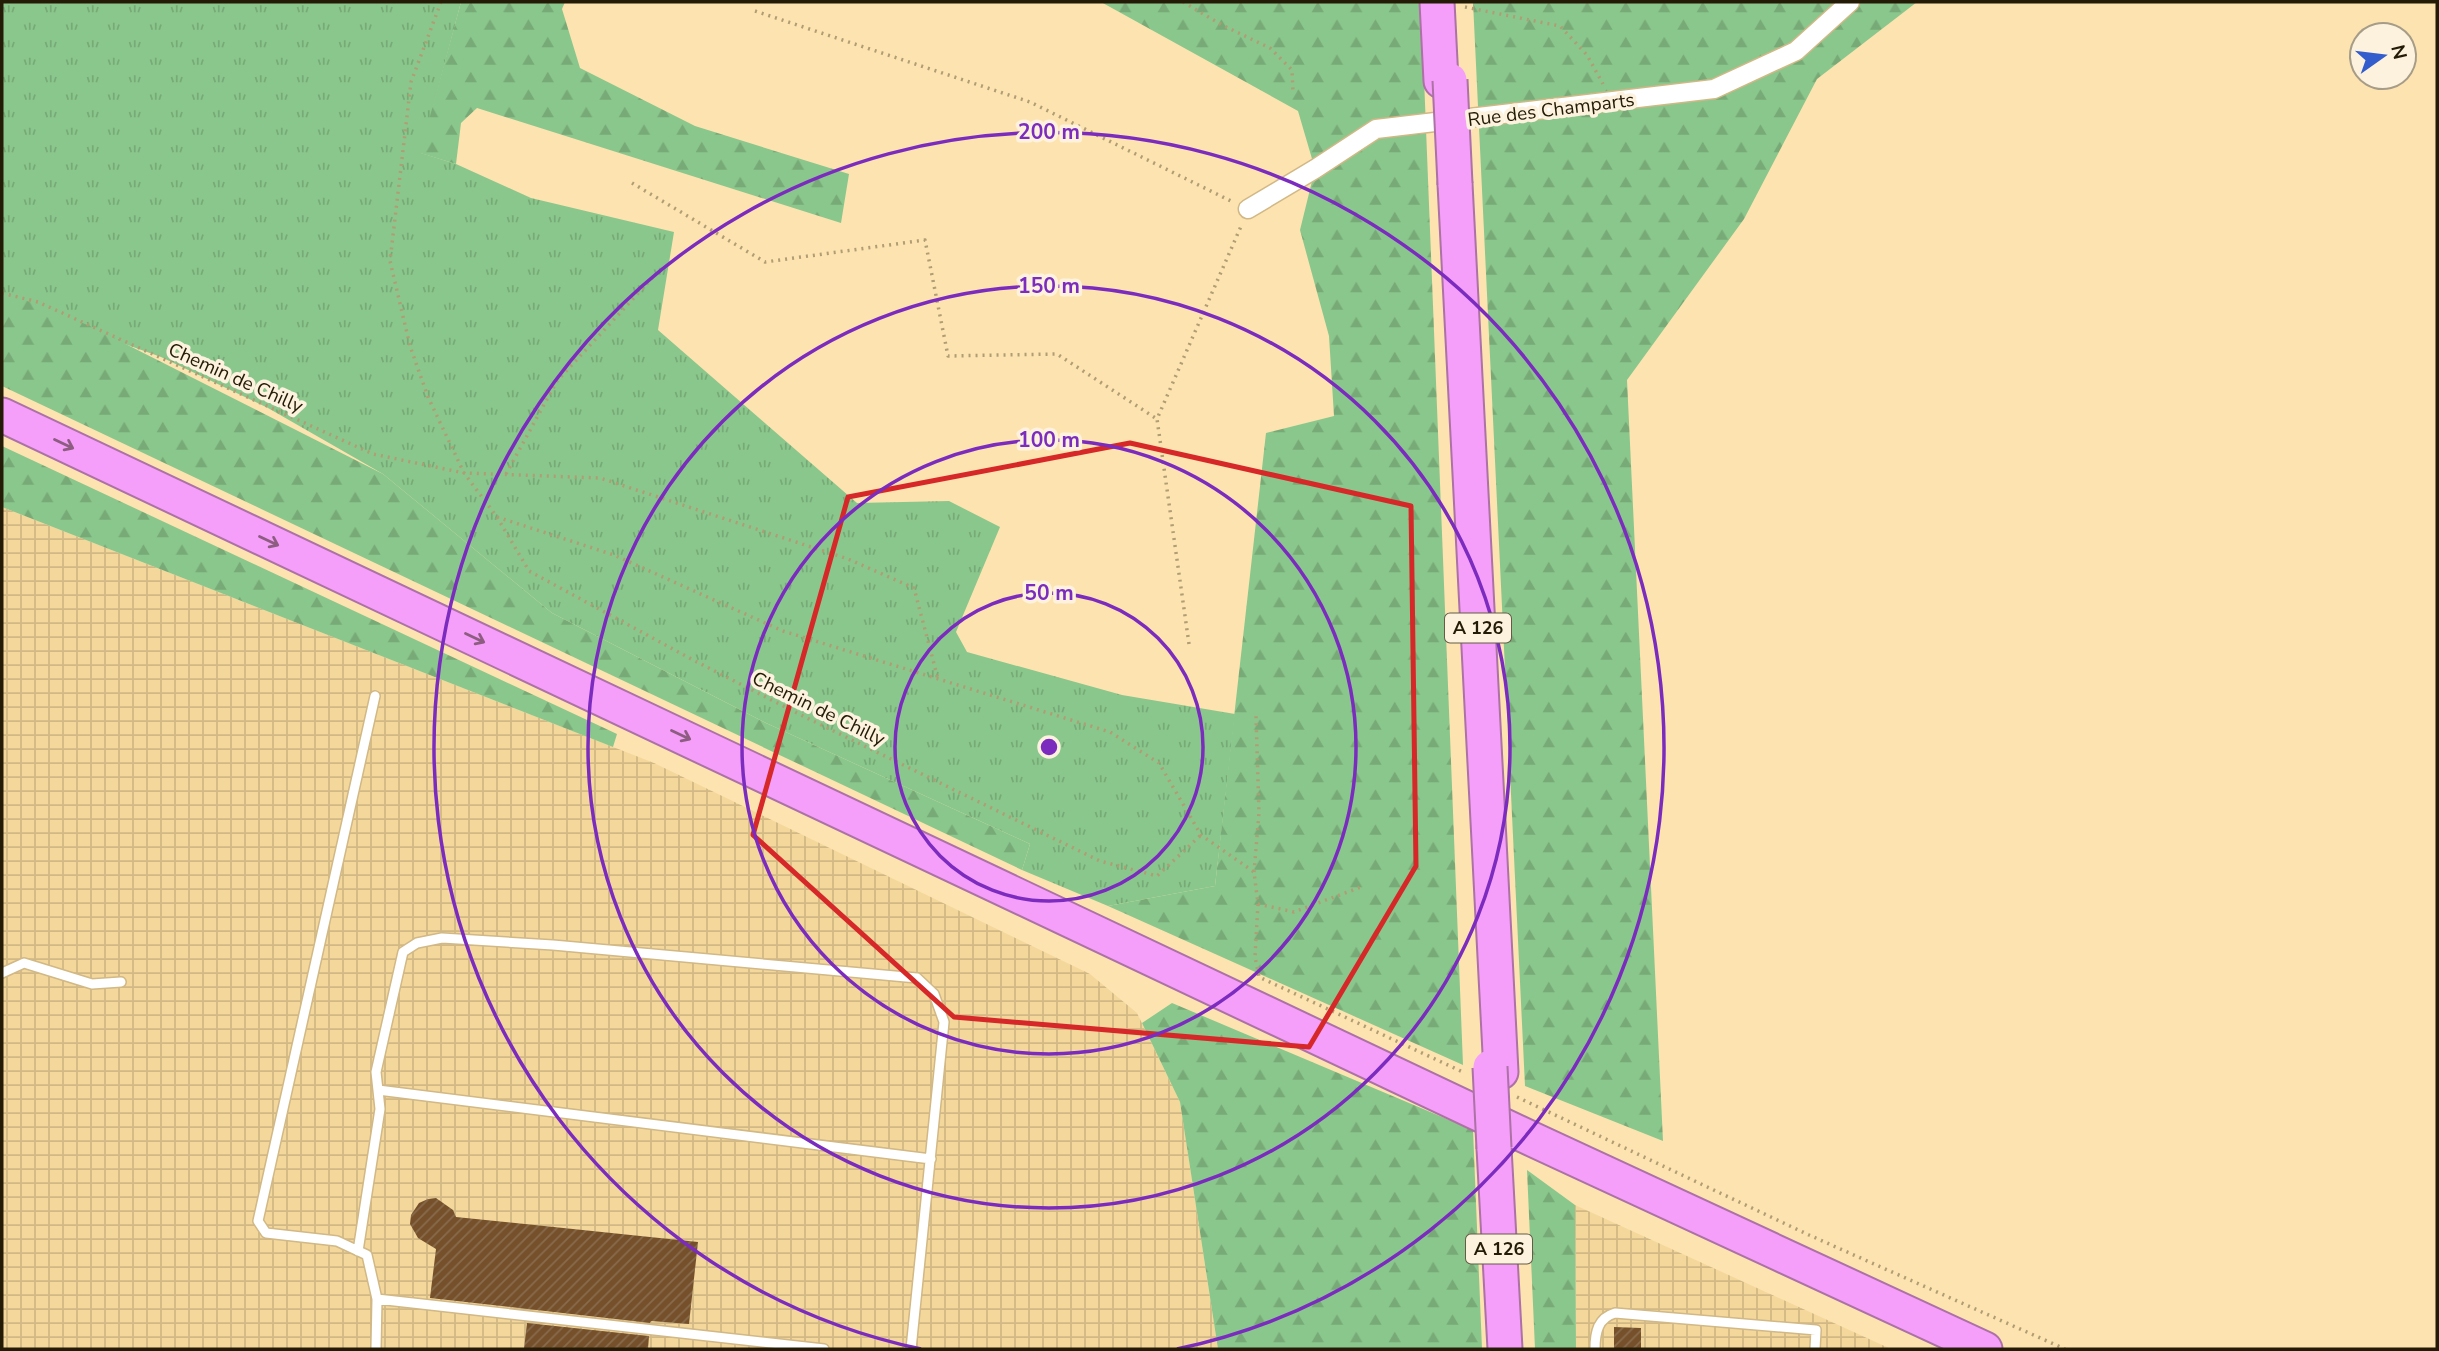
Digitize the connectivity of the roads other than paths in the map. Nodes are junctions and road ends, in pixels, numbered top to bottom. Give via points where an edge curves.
1 (1850, 2) edge
2 (1450, 4) edge
3 (1248, 209) road end
4 (2, 415) edge
5 (375, 696) dead end
6 (2, 973) edge
7 (121, 982) dead end
8 (378, 1090) junction
9 (1500, 1151) junction
10 (931, 1159) junction
11 (358, 1251) junction
12 (377, 1299) junction
13 (376, 1349) edge
14 (824, 1349) edge
15 (911, 1349) edge
16 (1504, 1349) edge
17 (1515, 1349) edge
18 (1595, 1349) edge
19 (1815, 1349) edge
20 (1985, 1349) edge

1 - 3 street, Rue des Champarts via 1796,51 1714,89 1376,129
2 - 9 highway, A 126, bridge via 1446,81 1492,1077
4 -> 20 highway
5 - 11 lane via 258,1222 266,1233 337,1241
6 - 7 lane via 24,963 92,984
8 - 10 lane
8 - 10 lane via 376,1072 403,952 417,943 442,938 553,945 917,978 934,993 944,1022
8 - 11 lane via 380,1109
9 - 16 highway, A 126
9 - 17 highway, A 126
10 - 15 lane
11 - 12 lane via 367,1255
12 - 13 lane
12 - 14 lane
18 - 19 lane via 1597,1327 1615,1313 1816,1330

